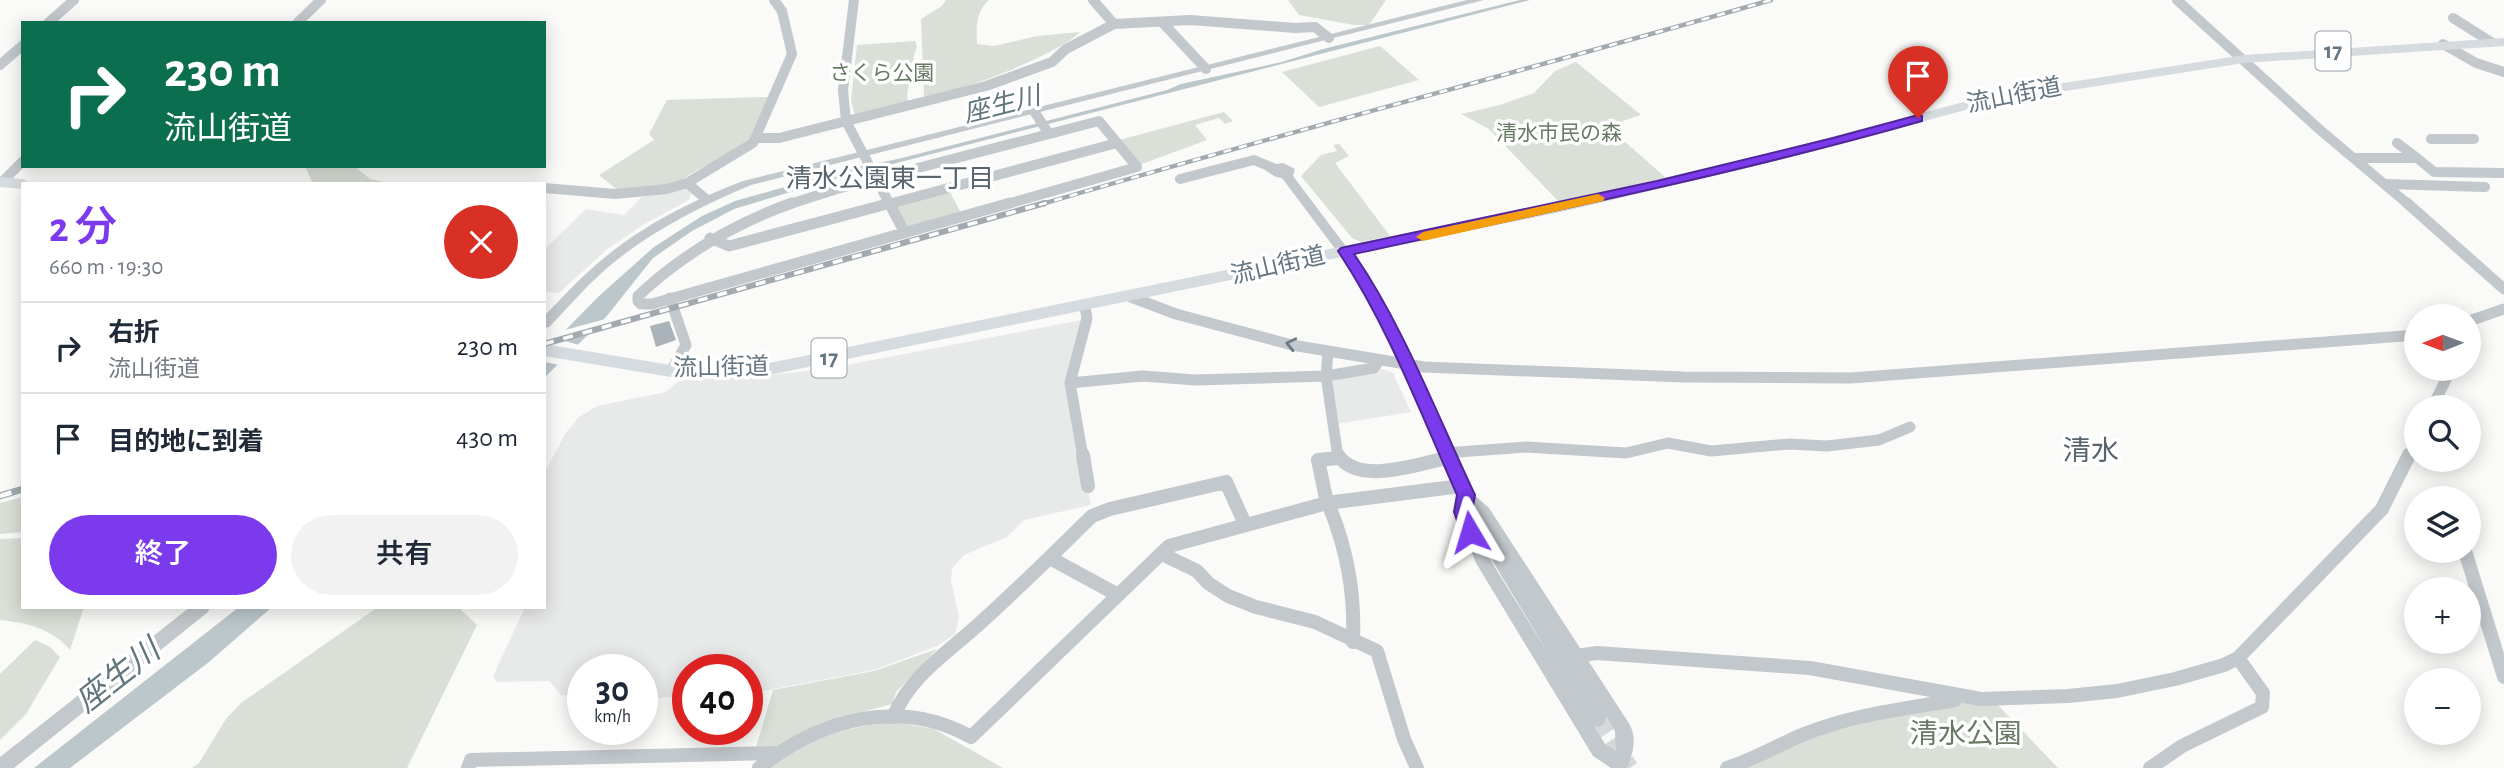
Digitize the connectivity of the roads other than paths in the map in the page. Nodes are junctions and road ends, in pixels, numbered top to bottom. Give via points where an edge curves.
1 (74, 0) edge
2 (321, 0) edge
3 (774, 0) edge
4 (855, 0) edge
5 (1093, 0) edge
6 (1479, 0) edge
7 (2177, 0) edge
8 (2453, 18) dead end
9 (50, 21) edge
10 (299, 21) edge
11 (1162, 22) junction
12 (1114, 23) junction
13 (1329, 38) junction
14 (2498, 42) edge
15 (2443, 44) junction
16 (18, 53) edge
17 (2244, 59) junction
18 (0, 65) edge
19 (1206, 69) junction
20 (2504, 72) edge
21 (1036, 114) junction
22 (846, 121) junction
23 (1047, 132) junction
24 (756, 138) junction
25 (2431, 139) dead end
26 (2474, 139) dead end
27 (1117, 143) junction
28 (2397, 143) dead end
29 (863, 156) junction
30 (2355, 158) junction
31 (2417, 158) junction
32 (21, 163) edge
33 (1273, 168) joint
34 (2467, 173) junction
35 (2504, 173) edge
36 (874, 177) junction
37 (1180, 179) dead end
38 (1, 182) edge
39 (687, 183) junction
40 (21, 184) edge
41 (2386, 184) junction
42 (546, 188) edge
43 (706, 199) junction
44 (888, 204) junction
45 (905, 233) junction
46 (710, 238) junction
47 (1346, 251) junction
48 (2504, 289) edge
49 (1131, 297) junction
50 (670, 298) junction
51 (1085, 307) junction
52 (2504, 309) edge
53 (2482, 317) edge
54 (546, 322) edge
55 (2404, 336) edge
56 (546, 349) edge
57 (1328, 353) junction
58 (1378, 360) junction
59 (1406, 364) junction
60 (671, 371) junction
61 (1326, 376) junction
62 (1070, 383) junction
63 (1910, 427) dead end
64 (1446, 455) junction
65 (1338, 458) junction
66 (2404, 465) edge
67 (1088, 486) dead end
68 (1463, 491) junction
69 (1327, 503) junction
70 (1245, 524) junction
71 (1161, 554) junction
72 (1050, 558) junction
73 (2469, 563) edge
74 (1118, 596) junction
75 (199, 609) edge
76 (1353, 642) junction
77 (1576, 656) junction
78 (2238, 658) junction
79 (2504, 677) edge
80 (1962, 697) junction
81 (893, 717) junction
82 (1598, 719) tunnel mouth
83 (775, 753) junction
84 (1622, 766) edge
85 (0, 768) edge
86 (468, 768) edge
87 (759, 768) edge
88 (1417, 768) edge
89 (1727, 768) edge
90 (2150, 768) edge

1 - 9 street
2 - 10 street
3 - 24 street via 780,5 792,54
4 - 22 street via 843,90
5 - 12 street
6 - 13 street
7 - 17 street
8 - 14 street
11 - 12 street
11 - 13 street via 1315,27
11 - 19 street
12 - 22 street via 1033,70
13 - 19 street
14 - 15 main road, 流山街道 / 17
15 - 17 main road, 流山街道 / 17
15 - 20 street via 2476,63
16 - 18 street
17 - 30 street
17 - 47 main road, 流山街道 / 17 via 1994,97 1704,174
19 - 21 street
21 - 23 street
21 - 29 street
22 - 24 street via 779,138
22 - 29 street
23 - 27 street via 1098,121
23 - 36 street
24 - 39 street via 743,152 701,171
25 - 26 street
27 - 44 street
27 - 45 street via 1137,167
28 - 31 street
29 - 36 street
29 - 43 street via 782,173
30 - 31 street
30 - 41 street
31 - 34 street via 2434,172
32 - 38 street
33 - 37 street via 1254,160
33 - 47 street via 1286,166 1290,171 1286,175
34 - 35 street
34 - 41 street via 2485,187
36 - 44 street
36 - 46 street via 779,207
38 - 40 main road
39 - 42 street via 636,195
39 - 43 street
41 - 48 street
43 - 54 street via 624,248
44 - 45 street
44 - 46 street via 729,246
45 - 50 street
46 - 50 street via 658,276 638,301 652,304
47 - 49 main road, 流山街道 / 17
47 - 59 street
49 - 51 main road, 流山街道 / 17
57 -> 49 street via 1188,317
50 - 60 street via 686,345
51 - 60 main road, 流山街道 / 17 via 760,371
51 - 62 street via 1087,318
52 - 53 street
55 - 59 street via 1851,378 1588,374
56 - 60 main road, 流山街道 / 17
57 - 58 street
57 - 61 street
58 - 59 street
58 - 61 street via 1374,368
59 - 64 street
61 - 62 street via 1196,380 1142,376
61 - 65 street
62 - 67 street
63 - 64 street via 1879,440 1828,446 1789,444 1711,451 1668,443 1626,453 1526,447
64 - 65 street via 1385,472 1360,470
64 - 68 street
65 - 69 street via 1318,460
66 - 78 street via 2382,509
68 - 69 street
68 - 77 street via 1484,512
68 - 82 street via 1500,562
68 - 84 street via 1463,512 1484,563 1600,750
69 - 70 street
69 - 76 street via 1353,580
70 - 71 street via 1169,545
70 - 72 street via 1226,482 1092,516
71 - 74 street
71 - 76 street via 1197,571 1227,596 1315,622
72 - 74 street
72 - 81 street via 971,632 929,663 899,698
73 - 79 street
74 - 81 street via 971,737 951,725 924,718
75 - 85 street
76 - 88 street via 1377,650
77 - 80 street via 1597,653 1810,668
77 - 84 street via 1624,730
78 - 80 street via 2175,679 2117,691
78 - 90 street via 2263,693 2262,707 2182,746
80 - 89 street via 1856,717
81 - 83 street via 830,727
83 - 86 street via 471,760
83 - 87 street

